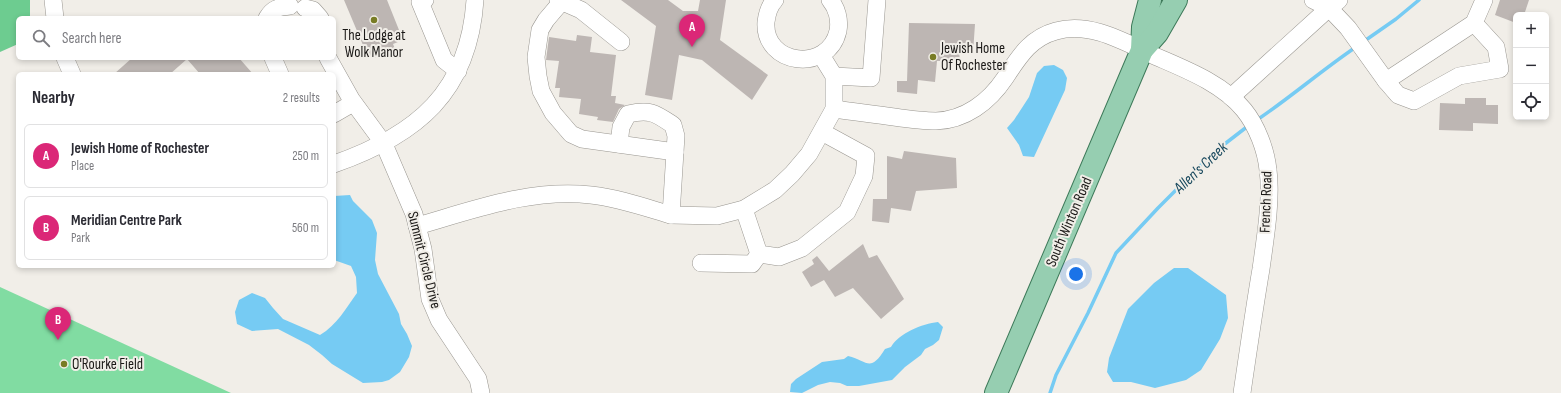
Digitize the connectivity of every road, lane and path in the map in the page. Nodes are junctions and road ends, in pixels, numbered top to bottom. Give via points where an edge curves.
1 (53, 0) edge
2 (426, 0) edge
3 (475, 0) edge
4 (561, 0) edge
5 (775, 0) edge
6 (830, 0) edge
7 (877, 0) edge
8 (1150, 0) edge
9 (1176, 0) edge
10 (1313, 0) edge
11 (1484, 0) edge
12 (1334, 4) edge
13 (55, 16) edge
14 (268, 16) edge
15 (318, 16) edge
16 (1474, 23) junction
17 (621, 42) dead end
18 (1142, 50) junction
19 (821, 55) junction
20 (66, 60) edge
21 (273, 60) edge
22 (329, 60) edge
23 (458, 71) junction
24 (71, 72) edge
25 (279, 72) edge
26 (336, 72) edge
27 (336, 72) edge
28 (1382, 75) junction
29 (834, 76) junction
30 (1234, 100) junction
31 (353, 103) junction
32 (834, 109) junction
33 (336, 113) edge
34 (822, 132) junction
35 (384, 144) junction
36 (619, 144) junction
37 (675, 152) junction
38 (336, 163) edge
39 (744, 209) junction
40 (670, 215) junction
41 (417, 226) junction
42 (759, 254) junction
43 (702, 263) dead end
44 (481, 393) edge
45 (996, 393) edge
46 (1242, 393) edge

1 - 13 street
2 - 23 street via 420,2 444,60
3 - 23 street via 470,36
4 - 17 street via 582,10
4 - 36 street via 540,30 536,57 541,91 553,113 570,134 582,140
5 - 19 street via 767,15 766,27 769,39 776,49 798,60
6 - 19 street via 838,14 839,26 830,47
7 - 29 street via 871,78
8 - 18 main road, South Winton Road via 1143,27
9 - 18 main road, South Winton Road via 1157,33
10 - 12 street
11 - 16 street
12 - 28 street
12 - 30 street
14 - 15 street via 278,7 313,10
16 - 28 street
16 - 28 street via 1496,47 1500,70 1459,76 1414,101 1398,95
18 - 30 street, French Road via 1210,83
18 - 32 street, French Road via 1095,30 1069,28 1042,36 1029,45 990,97 974,109 954,118 937,121 918,120
18 - 45 main road, South Winton Road
19 - 29 street
20 - 24 street
21 - 25 street
22 - 27 street, Summit Circle Drive
23 - 35 street via 443,96 420,120
26 - 31 street, Summit Circle Drive
29 - 32 street
30 - 46 street, French Road via 1245,111 1261,141 1270,188 1265,243
31 - 33 street
31 - 35 street, Summit Circle Drive
32 - 34 street
34 - 39 street via 809,154 792,174 775,190
34 - 42 street via 866,156 864,176 847,212 802,248 779,257
35 - 38 street
35 - 41 street, Summit Circle Drive
36 - 37 street
36 - 37 street via 621,126 628,114 640,111 655,113 673,125 676,136
37 - 40 street
39 - 40 street via 717,216
39 - 42 street
40 - 41 street via 622,200 557,193 517,198
41 - 44 street, Summit Circle Drive via 430,299 439,320 478,379
42 - 43 street via 752,264

